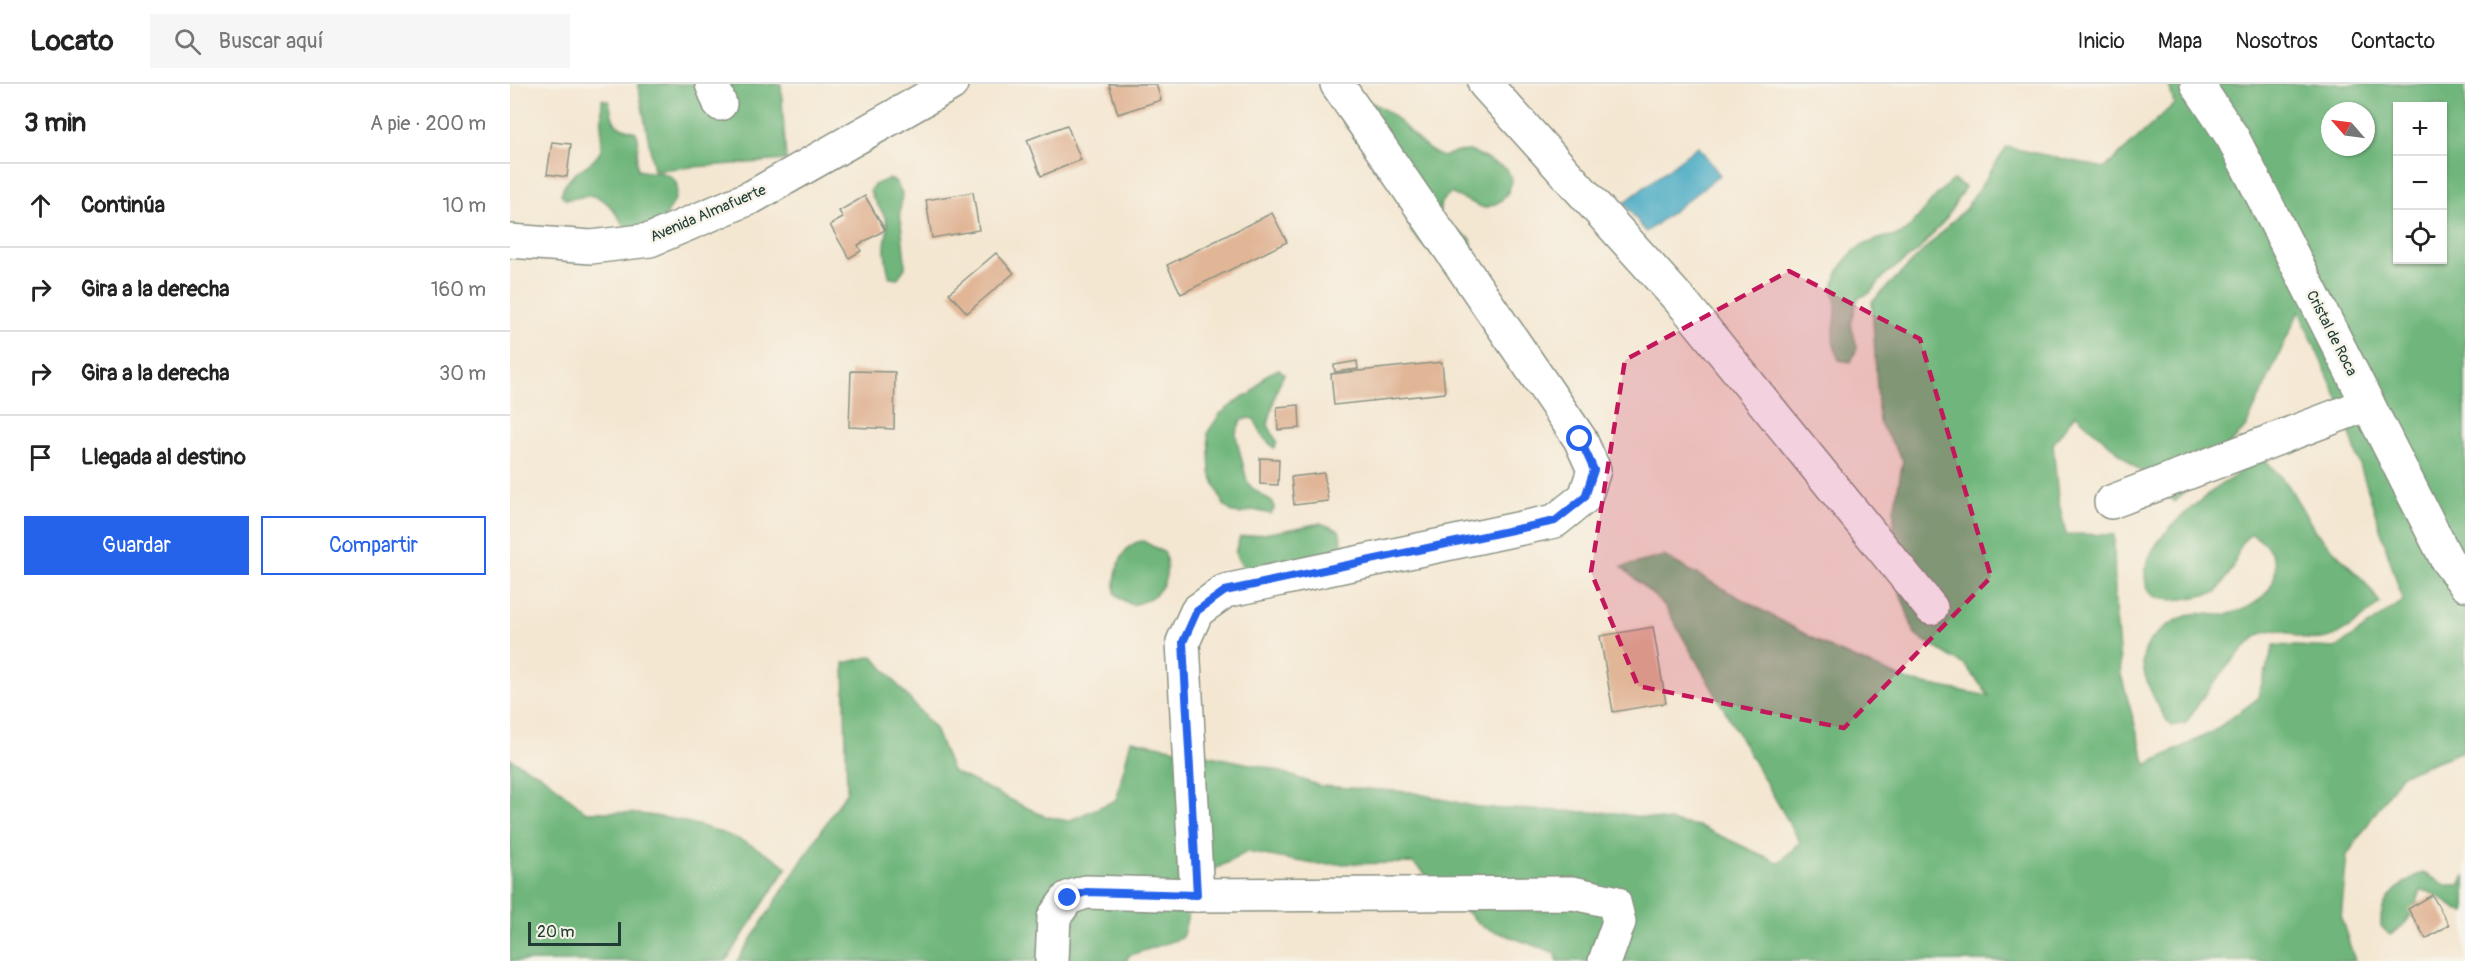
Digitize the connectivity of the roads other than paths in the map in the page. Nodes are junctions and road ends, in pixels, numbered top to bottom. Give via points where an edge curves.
1 (951, 84) edge
2 (1337, 84) edge
3 (1485, 84) edge
4 (2197, 84) edge
5 (510, 241) edge
6 (2368, 404) junction
7 (2111, 502) dead end
8 (2465, 584) edge
9 (1931, 608) dead end
10 (1197, 895) junction
11 (1052, 961) edge
12 (1605, 961) edge

1 - 5 street, Avenida Almafuerte via 752,197 650,240 591,247
2 - 10 street via 1580,439 1594,470 1585,497 1555,521 1225,591 1197,611 1183,642
3 - 9 street via 1688,309
4 - 6 street, Cristal de Roca via 2233,138
6 - 7 street
6 - 8 street, Cristal de Roca via 2447,560
10 - 11 street via 1086,892 1068,898 1054,917
10 - 12 street via 1574,893 1614,903 1619,922

